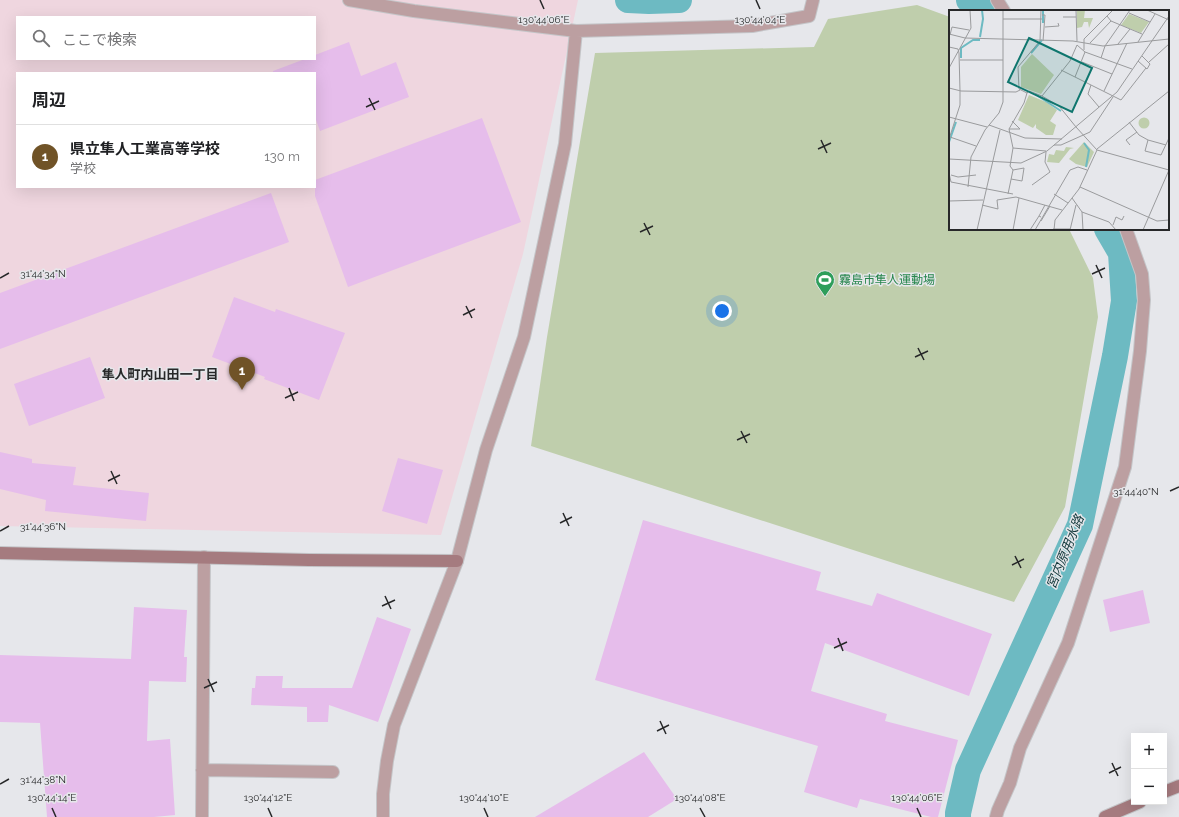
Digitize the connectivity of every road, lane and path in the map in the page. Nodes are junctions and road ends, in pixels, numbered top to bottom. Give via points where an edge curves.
1 (349, 0) edge
2 (812, 0) edge
3 (997, 0) edge
4 (1003, 10) edge
5 (576, 31) junction
6 (1126, 230) edge
7 (0, 553) edge
8 (204, 557) junction
9 (456, 561) junction
10 (202, 770) junction
11 (333, 772) dead end
12 (1179, 786) edge
13 (1167, 791) edge
14 (1133, 805) edge
15 (202, 817) edge
16 (383, 817) edge
17 (996, 817) edge
18 (1105, 817) edge

1 - 5 street via 414,11
2 - 5 street via 809,16 752,26
3 - 4 street
5 - 9 street via 565,144 524,337 486,450
6 - 17 street via 1142,274 1144,300 1125,467 1068,643 1020,748 1010,783
7 - 8 street
8 - 9 street
8 - 10 street
9 - 16 street via 394,725 383,794
10 - 11 street
10 - 15 street
12 - 13 street
14 - 18 street

